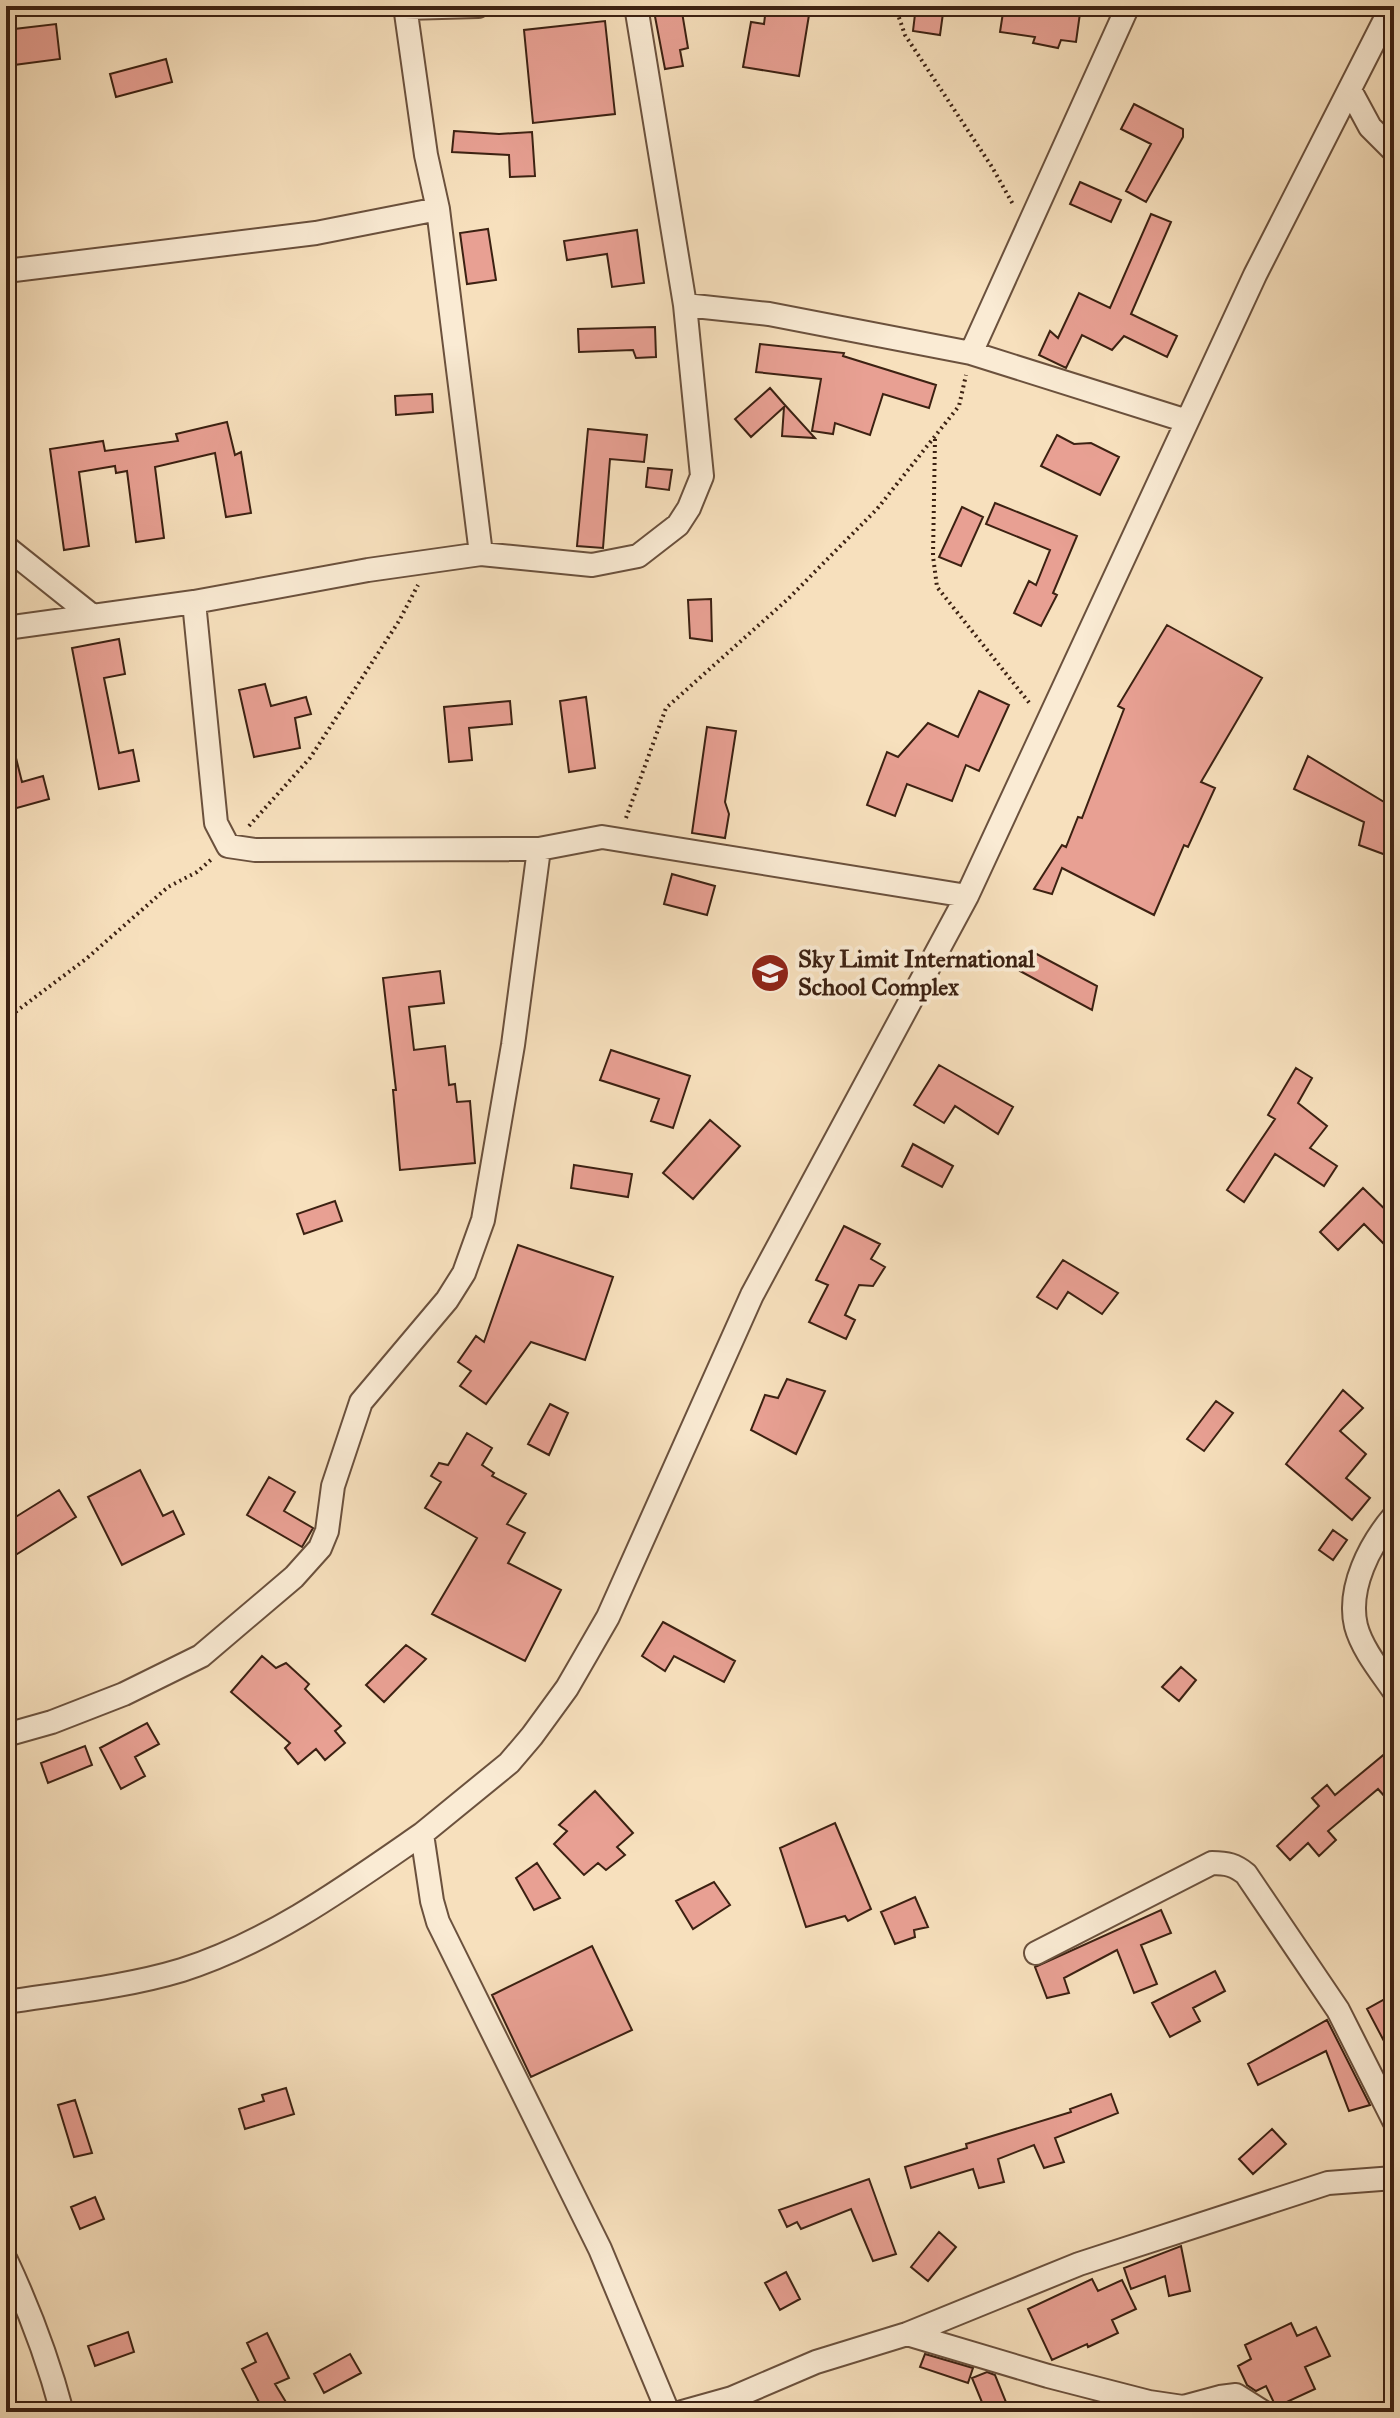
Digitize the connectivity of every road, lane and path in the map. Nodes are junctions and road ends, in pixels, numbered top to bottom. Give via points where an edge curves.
1 (478, 6) edge
2 (636, 6) edge
3 (895, 6) edge
4 (1128, 6) edge
5 (1392, 6) edge
6 (405, 7) edge
7 (1350, 90) junction
8 (1394, 151) edge
9 (438, 209) junction
10 (1026, 230) junction
11 (6, 271) edge
12 (685, 305) junction
13 (971, 353) junction
14 (1187, 421) junction
15 (935, 437) junction
16 (6, 547) edge
17 (481, 554) junction
18 (194, 602) junction
19 (90, 614) junction
20 (6, 628) edge
21 (1044, 731) junction
22 (619, 839) junction
23 (539, 849) junction
24 (967, 896) junction
25 (1394, 1516) edge
26 (1394, 1691) edge
27 (6, 1735) edge
28 (422, 1834) junction
29 (1036, 1953) dead end
30 (6, 2002) edge
31 (1394, 2121) edge
32 (1394, 2178) edge
33 (6, 2260) edge
34 (907, 2334) junction
35 (62, 2412) edge
36 (668, 2412) edge
37 (682, 2412) edge
38 (1263, 2412) edge

1 - 6 street
2 - 12 street
3 - 10 path via 905,35 992,167
4 - 10 street
5 - 7 street
6 - 9 street
7 - 8 street via 1370,127
7 - 14 street
9 - 11 street via 316,233
9 - 17 street
10 - 13 street
12 - 13 street via 769,314
12 - 17 street via 702,476 678,525 638,556 592,565
13 - 14 street
13 - 15 path via 959,406
14 - 21 street
15 - 21 path via 937,587 1026,696
15 - 22 path via 877,509 788,599 666,708
16 - 19 street
17 - 18 street
18 - 19 street
18 - 23 street via 216,823 228,846
19 - 20 street
21 - 24 street
22 - 23 street via 602,837
22 - 24 street
23 - 27 street via 483,1220 464,1273 447,1300 361,1402 333,1486 320,1548 294,1577 201,1656 95,1705
24 - 28 street via 752,1295 608,1617 567,1688 509,1763
25 - 26 street via 1355,1585 1356,1626
28 - 30 street via 303,1914 221,1956 153,1976
28 - 36 street via 438,1922 610,2271
29 - 31 street via 1212,1863 1236,1867 1246,1874 1338,2010
32 - 34 street via 1328,2183 1079,2264
33 - 35 street via 30,2311
34 - 37 street
34 - 38 street via 1149,2402 1183,2407 1236,2395

